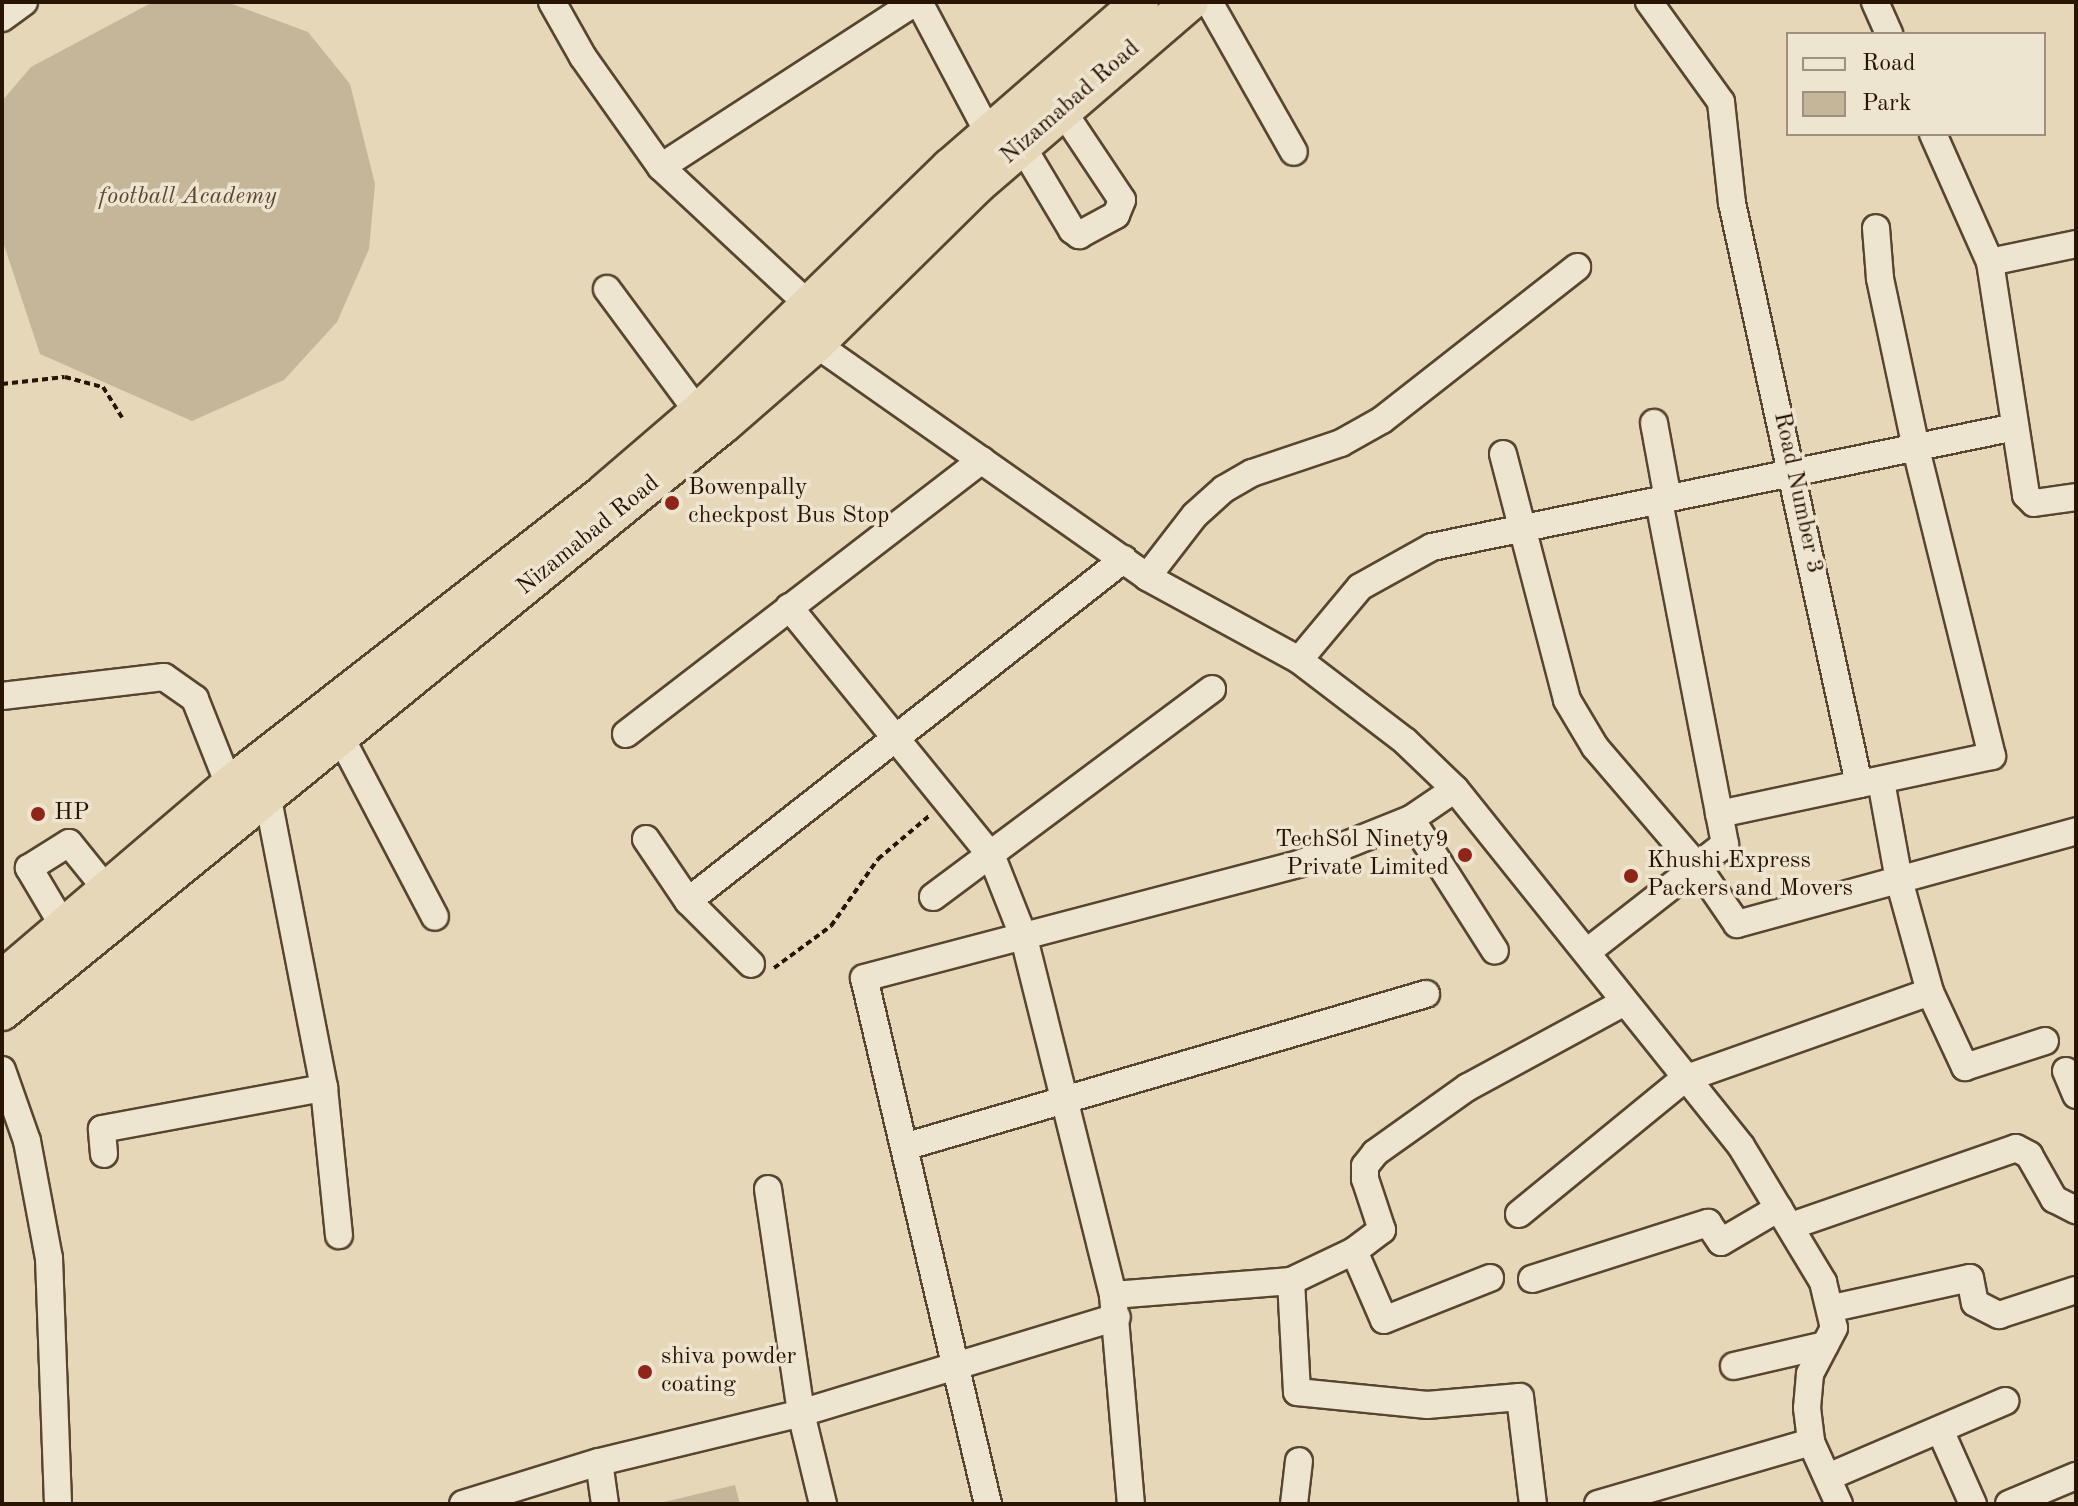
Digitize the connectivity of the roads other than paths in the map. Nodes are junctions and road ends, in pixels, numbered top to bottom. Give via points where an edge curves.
1 (24, 2) edge
2 (552, 2) edge
3 (917, 2) edge
4 (1140, 2) edge
5 (1190, 2) edge
6 (1209, 2) edge
7 (1649, 2) edge
8 (1875, 2) edge
9 (2, 18) edge
10 (1888, 32) edge
11 (1062, 110) junction
12 (1934, 136) edge
13 (1006, 140) junction
14 (1294, 152) dead end
15 (661, 167) junction
16 (1876, 228) dead end
17 (2076, 244) edge
18 (1990, 262) junction
19 (1577, 267) dead end
20 (607, 289) dead end
21 (810, 306) junction
22 (816, 344) junction
23 (698, 412) junction
24 (1654, 423) dead end
25 (2015, 427) junction
26 (1916, 448) junction
27 (1503, 454) dead end
28 (982, 460) junction
29 (1793, 472) junction
30 (2076, 497) edge
31 (1664, 500) junction
32 (1525, 529) junction
33 (1124, 559) junction
34 (1147, 577) junction
35 (789, 607) junction
36 (1299, 660) junction
37 (1212, 689) dead end
38 (2, 696) edge
39 (626, 734) dead end
40 (340, 736) junction
41 (895, 737) junction
42 (1870, 782) junction
43 (229, 785) junction
44 (1455, 789) junction
45 (267, 794) junction
46 (1719, 814) junction
47 (1411, 819) junction
48 (2076, 831) edge
49 (646, 839) dead end
50 (992, 857) junction
51 (1698, 867) junction
52 (1899, 880) junction
53 (107, 890) junction
54 (933, 897) dead end
55 (688, 901) junction
56 (435, 917) dead end
57 (64, 927) junction
58 (1024, 938) junction
59 (1495, 951) dead end
60 (1587, 952) junction
61 (751, 964) road end
62 (2, 979) edge
63 (1930, 992) junction
64 (1426, 994) dead end
65 (1623, 1003) junction
66 (2, 1012) edge
67 (2045, 1041) dead end
68 (2, 1070) edge
69 (1684, 1079) junction
70 (324, 1088) junction
71 (1064, 1101) junction
72 (904, 1147) junction
73 (104, 1154) dead end
74 (768, 1189) dead end
75 (2076, 1210) edge
76 (1519, 1214) dead end
77 (1785, 1217) junction
78 (339, 1235) dead end
79 (1354, 1251) junction
80 (1490, 1278) dead end
81 (1532, 1279) dead end
82 (1291, 1281) junction
83 (2076, 1290) edge
84 (1115, 1306) junction
85 (1833, 1308) junction
86 (1825, 1345) junction
87 (953, 1363) junction
88 (1734, 1366) dead end
89 (2005, 1401) dead end
90 (801, 1413) junction
91 (1940, 1430) junction
92 (1811, 1442) junction
93 (1299, 1461) dead end
94 (599, 1462) junction
95 (2076, 1476) edge
96 (1828, 1477) junction
97 (2044, 1496) edge
98 (58, 1504) edge
99 (463, 1504) edge
100 (605, 1504) edge
101 (823, 1504) edge
102 (988, 1504) edge
103 (1131, 1504) edge
104 (1294, 1504) edge
105 (1533, 1504) edge
106 (1598, 1504) edge
107 (1839, 1504) edge
108 (1973, 1504) edge
109 (2009, 1504) edge

1 - 9 street
2 - 15 street via 583,57
3 - 13 street
3 - 15 street
4 - 13 highway, Nizamabad Road
5 - 11 highway, Nizamabad Road
6 - 14 street
7 - 29 street, Road Number 3 via 1721,102 1732,203
8 - 10 street
11 - 13 highway, Nizamabad Road
11 - 13 street via 1122,200 1116,215 1079,235
12 - 18 street
13 - 21 highway, Nizamabad Road
13 - 22 highway, Nizamabad Road
15 - 21 street
16 - 26 street via 1880,278
17 - 18 street
18 - 25 street
19 - 34 street via 1382,420 1341,443 1252,473 1224,489 1195,515
20 - 23 street
21 - 23 highway, Nizamabad Road
22 - 28 street
22 - 40 highway, Nizamabad Road via 625,509
23 - 43 highway, Nizamabad Road via 606,491
24 - 31 street
25 - 26 street
25 - 30 street via 2026,495 2034,503
26 - 29 street
26 - 42 street via 1992,756
27 - 32 street
28 - 33 street
28 - 35 street
29 - 31 street
29 - 42 street, Road Number 3
31 - 32 street
31 - 46 street
32 - 36 street via 1432,547 1379,572
32 - 51 street via 1556,671 1578,723
33 - 34 street
33 - 41 street
34 - 36 street
35 - 39 street
35 - 41 street
36 - 44 street via 1405,741
37 - 50 street
38 - 43 street via 164,677 195,699
40 - 45 highway, Nizamabad Road
40 - 56 street
41 - 50 street
41 - 55 street
42 - 46 street
42 - 52 street, Road Number 3
43 - 53 highway, Nizamabad Road
44 - 47 street
44 - 60 street
45 - 66 highway, Nizamabad Road
45 - 70 street
46 - 51 street via 1725,844
47 - 58 street via 1301,863
47 - 59 street
48 - 52 street
49 - 55 street
50 - 54 street
50 - 58 street
51 - 52 street via 1737,924
51 - 60 street
52 - 63 street, Road Number 3
53 - 57 highway, Nizamabad Road
53 - 57 street via 69,843 29,868
55 - 61 street
57 - 62 highway, Nizamabad Road
58 - 71 street
58 - 72 street via 864,978
60 - 65 street
63 - 67 street, Road Number 3 via 1965,1067
63 - 69 street
64 - 71 street
65 - 69 street
65 - 79 street via 1468,1087 1375,1153 1365,1166 1365,1179 1382,1230
68 - 98 street via 27,1141 49,1258
69 - 76 street
69 - 77 street via 1741,1146
70 - 73 street via 102,1129
70 - 78 street
71 - 72 street
71 - 84 street
72 - 87 street
74 - 90 street
75 - 77 street via 2054,1199 2029,1155 2016,1148
77 - 81 street via 1721,1242 1708,1223
77 - 85 street
79 - 80 street via 1384,1320
79 - 82 street
82 - 84 street
82 - 105 street via 1297,1392 1427,1405 1520,1397
83 - 85 street via 1999,1315 1975,1303 1970,1278
84 - 87 street
84 - 103 street
85 - 86 street via 1834,1328
86 - 88 street
86 - 92 street via 1810,1374
87 - 90 street
87 - 102 street
89 - 91 street
90 - 94 street
90 - 101 street
91 - 96 street
91 - 108 street
92 - 96 street
92 - 106 street
93 - 104 street
94 - 99 street
94 - 100 street
95 - 97 street
96 - 107 street
97 - 109 street

